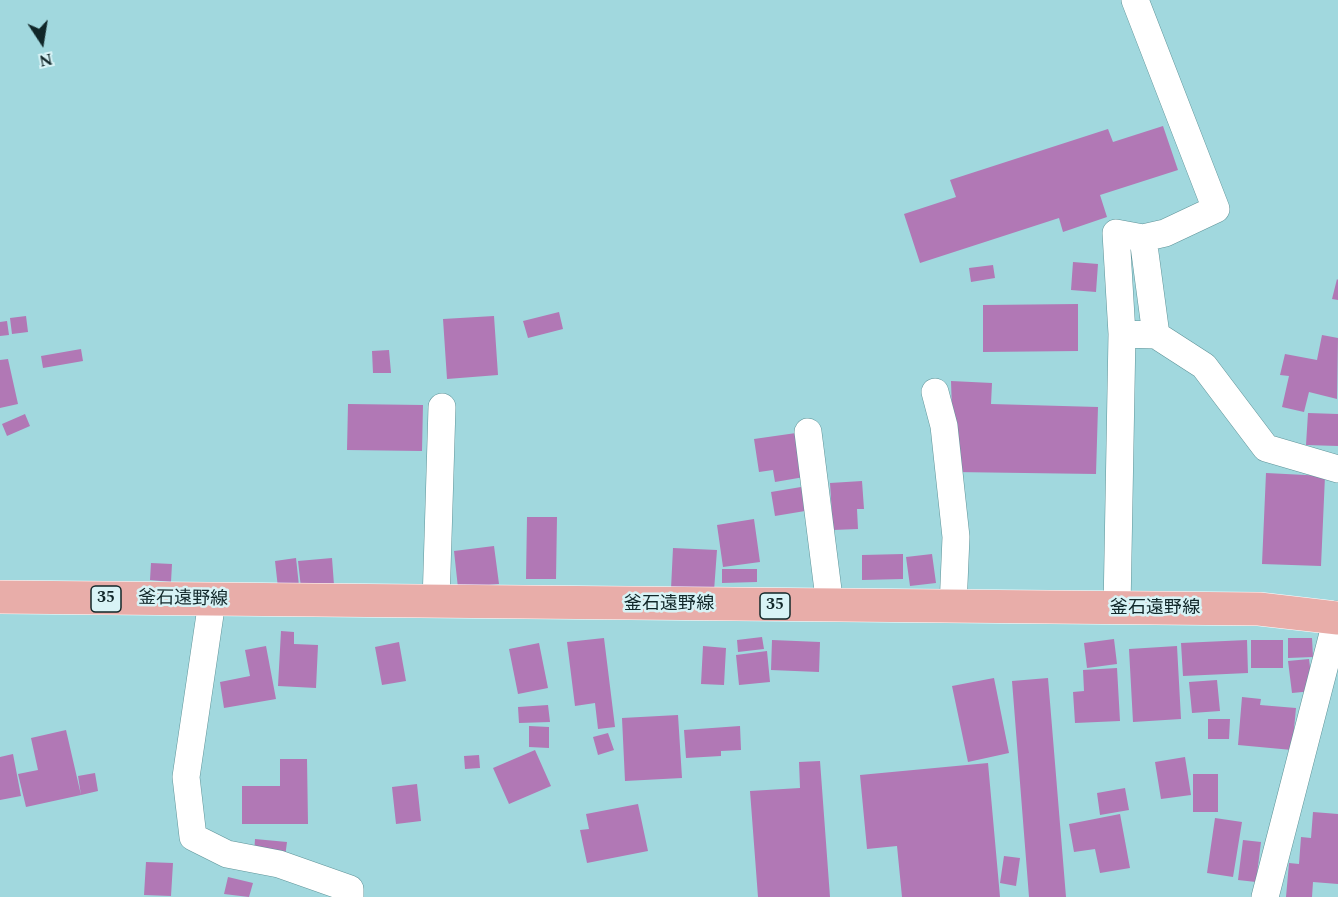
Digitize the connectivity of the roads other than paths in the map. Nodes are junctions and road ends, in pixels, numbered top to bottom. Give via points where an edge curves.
1 (1135, 0) edge
2 (1143, 238) junction
3 (1122, 334) junction
4 (1155, 335) junction
5 (935, 392) dead end
6 (442, 407) dead end
7 (808, 432) dead end
8 (1338, 470) edge
9 (0, 597) edge
10 (212, 601) junction
11 (436, 603) junction
12 (830, 606) junction
13 (953, 607) junction
14 (1117, 609) junction
15 (1338, 617) edge
16 (350, 897) edge
17 (1265, 897) edge

1 - 2 street via 1216,209 1165,233
2 - 3 street via 1116,233
2 - 4 street
3 - 4 street
3 - 14 street
4 - 8 street via 1204,366 1266,448
5 - 13 street via 944,426 956,537
6 - 11 street
7 - 12 street
9 - 10 main road, 釜石遠野線 / 35
10 - 11 main road, 釜石遠野線 / 35
10 - 16 street via 186,777 193,837 227,854 279,864 350,889
11 - 12 main road, 釜石遠野線 / 35
12 - 13 main road, 釜石遠野線 / 35
13 - 14 main road, 釜石遠野線 / 35
14 - 15 main road, 釜石遠野線 / 35 via 1259,609
15 - 17 street

